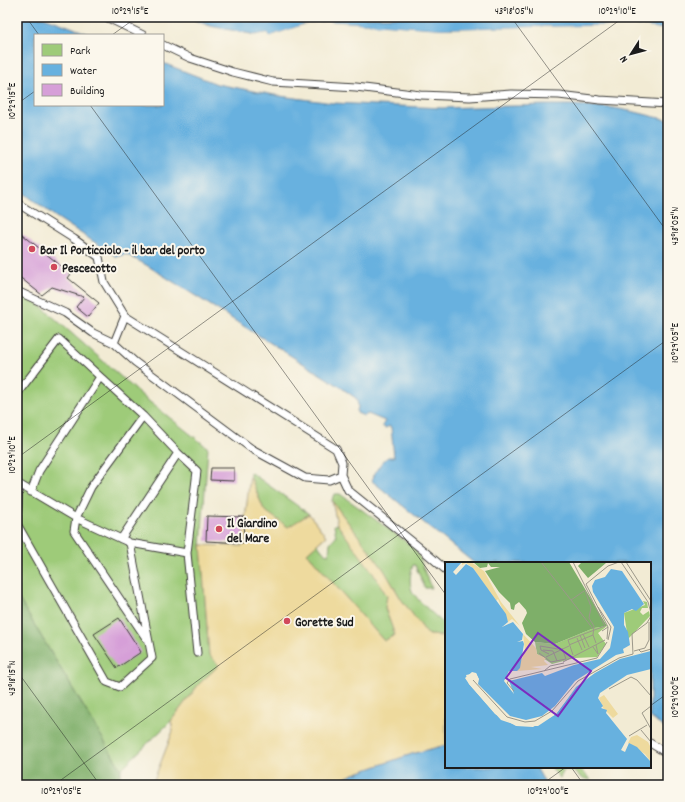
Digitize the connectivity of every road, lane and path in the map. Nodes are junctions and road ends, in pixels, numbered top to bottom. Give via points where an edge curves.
1 (106, 17) edge
2 (141, 34) edge
3 (164, 45) edge
4 (668, 104) edge
5 (17, 203) edge
6 (17, 291) edge
7 (126, 316) junction
8 (114, 343) junction
9 (100, 377) junction
10 (17, 394) edge
11 (143, 416) junction
12 (178, 453) junction
13 (342, 475) junction
14 (18, 484) edge
15 (31, 492) junction
16 (76, 518) junction
17 (121, 539) junction
18 (130, 543) junction
19 (187, 553) junction
20 (445, 569) edge
21 (149, 642) junction
22 (197, 653) dead end
23 (651, 743) edge
24 (668, 754) edge

1 - 2 lane
3 - 4 lane via 190,58 273,82 470,97 511,94 559,95
5 - 7 lane via 99,257 104,282
6 - 8 lane via 65,312 93,333
7 - 8 lane
7 - 13 lane via 336,449 342,463
8 - 13 lane via 135,362 252,449 305,478 329,480
9 - 10 lane via 59,339
9 - 11 lane
9 - 15 lane via 39,471
11 - 12 lane
11 - 16 lane via 91,487
12 - 17 lane
12 - 19 lane via 197,471
13 - 20 lane via 348,490
14 - 15 lane
14 - 21 lane via 17,524 107,682 120,687 152,658
15 - 16 lane
16 - 17 lane
16 - 21 lane via 74,531
17 - 18 lane
18 - 19 lane
18 - 21 lane
19 - 22 lane
23 - 24 lane

